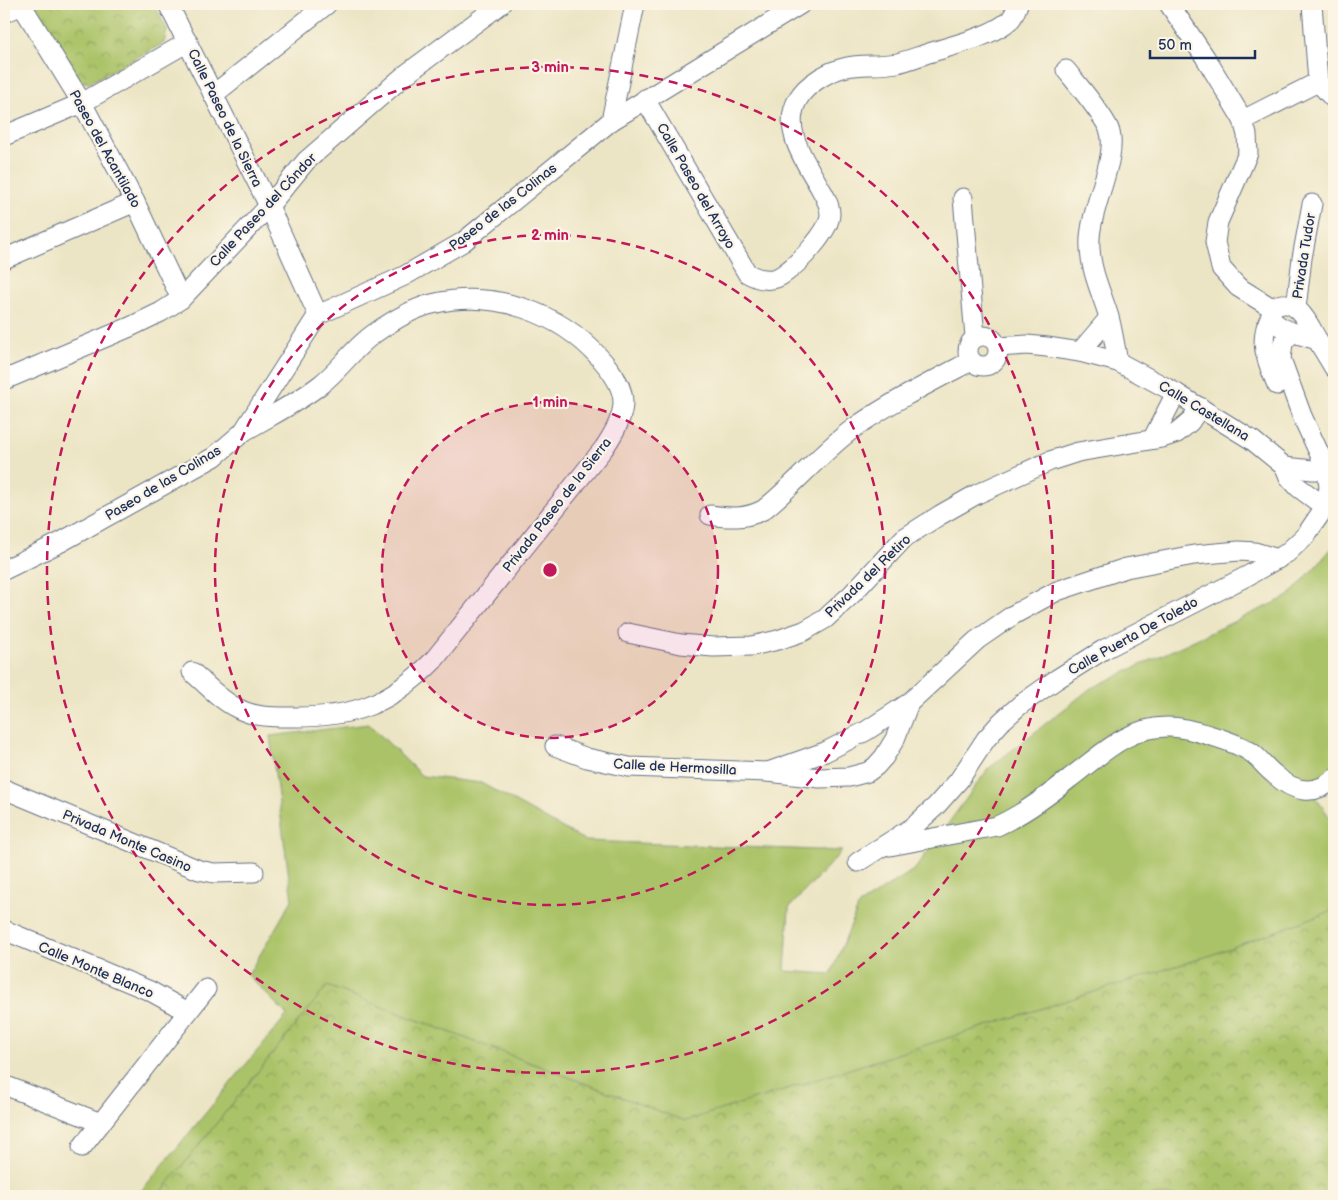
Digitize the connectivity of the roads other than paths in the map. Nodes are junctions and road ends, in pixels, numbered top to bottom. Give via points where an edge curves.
1 (21, 4) edge
2 (168, 4) edge
3 (327, 4) edge
4 (502, 4) edge
5 (635, 4) edge
6 (801, 4) edge
7 (1018, 4) edge
8 (1169, 4) edge
9 (1312, 4) edge
10 (4, 12) edge
11 (188, 42) junction
12 (1066, 70) dead end
13 (1318, 82) junction
14 (213, 95) junction
15 (645, 99) junction
16 (1334, 99) edge
17 (82, 103) junction
18 (611, 120) junction
19 (1243, 120) junction
20 (4, 136) edge
21 (963, 198) dead end
22 (135, 202) junction
23 (1312, 204) dead end
24 (269, 206) junction
25 (4, 259) edge
26 (181, 299) junction
27 (1296, 308) junction
28 (1271, 312) junction
29 (318, 315) junction
30 (1109, 318) junction
31 (1292, 332) junction
32 (975, 337) junction
33 (1318, 340) junction
34 (998, 347) junction
35 (1080, 352) junction
36 (970, 361) junction
37 (1118, 362) junction
38 (1334, 368) edge
39 (4, 380) edge
40 (1176, 393) junction
41 (1200, 407) junction
42 (1302, 416) junction
43 (243, 432) junction
44 (1153, 438) junction
45 (1285, 467) junction
46 (1327, 470) junction
47 (1325, 507) junction
48 (710, 514) dead end
49 (1222, 553) junction
50 (1278, 559) junction
51 (4, 570) edge
52 (1249, 575) junction
53 (628, 633) dead end
54 (192, 672) dead end
55 (909, 702) junction
56 (555, 746) dead end
57 (768, 772) junction
58 (1334, 779) edge
59 (4, 789) edge
60 (882, 847) junction
61 (858, 862) dead end
62 (254, 872) dead end
63 (4, 930) edge
64 (206, 989) dead end
65 (188, 1012) junction
66 (4, 1085) edge
67 (101, 1123) junction
68 (82, 1147) dead end

1 - 10 street
1 - 17 street, Paseo del Acantilado
2 - 11 street, Calle Paseo de la Sierra
3 - 14 street
4 - 24 street, Calle Paseo del Cóndor via 391,87 306,161
5 - 18 street
6 - 15 street, Paseo de las Colinas
7 - 15 street, Calle Paseo del Arroyo via 1011,19 983,34 897,63 852,65 832,70 811,84 798,99 792,116 793,130 798,147 829,204 830,216 827,227 794,267 771,280 756,279 747,273
8 - 19 street
9 - 13 street
11 - 14 street, Calle Paseo de la Sierra
11 - 17 street
12 - 30 street via 1109,130 1108,166 1091,225 1090,247 1094,272
13 - 16 street
13 - 19 street
14 - 24 street, Calle Paseo de la Sierra
15 - 18 street, Paseo de las Colinas
17 - 20 street
17 - 22 street, Paseo del Acantilado
18 - 29 street, Paseo de las Colinas via 463,242 404,276
19 - 28 street via 1248,134 1248,153 1218,222 1215,242 1221,268 1238,287
21 - 32 street
22 - 25 street
22 - 26 street, Paseo del Acantilado
23 - 27 street, Privada Tudor
24 - 26 street, Calle Paseo del Cóndor
24 - 29 street, Calle Paseo de la Sierra
26 - 39 street, Calle Paseo del Cóndor via 130,327
27 - 28 street via 1279,304
27 - 33 street
28 - 31 street via 1274,323
28 - 42 street, Calle Puerta De Toledo via 1263,334 1266,353 1289,408
29 - 43 street, Paseo de las Colinas
30 - 35 street
30 - 37 street
31 - 33 street
31 - 42 street, Calle Puerta De Toledo via 1283,344 1281,359
32 - 34 street via 992,338
32 - 36 street via 967,351
33 - 38 street
34 - 35 street, Calle Castellana via 1027,345
34 - 36 street via 997,357 990,365 980,366
35 - 37 street, Calle Castellana
36 - 48 street via 904,396 854,428 763,510 736,518
37 - 40 street, Calle Castellana
40 - 41 street, Calle Castellana
40 - 44 street
41 - 44 street via 1177,433
41 - 45 street, Calle Castellana via 1252,440
42 - 46 street, Calle Puerta De Toledo
43 - 51 street, Paseo de las Colinas via 214,457
43 - 54 street, Privada Paseo de la Sierra via 320,386 373,334 400,316 431,304 455,300 502,302 531,310 562,326 591,348 621,386 622,411 615,432 604,448 432,661 416,678 389,697 366,708 337,715 255,715 236,708
44 - 53 street, Privada del Retiro via 1078,452 1050,461 940,514 904,538 852,594 825,619 804,631 752,646 713,647
45 - 46 street
45 - 47 street, Calle Castellana via 1298,487
46 - 47 street, Calle Puerta De Toledo via 1329,488
47 - 50 street, Calle Puerta De Toledo via 1306,535
49 - 50 street via 1255,552
49 - 52 street
49 - 55 street via 1126,568 1057,591 1013,615 977,640
50 - 52 street, Calle Puerta De Toledo
52 - 60 street, Calle Puerta De Toledo via 1103,650 1056,679 1002,721 936,806 913,828
55 - 57 street, Calle de Hermosilla via 847,742
55 - 57 street, Calle de Hermosilla via 895,739 868,772 837,778
56 - 57 street, Calle de Hermosilla via 587,758 629,767
58 - 60 street via 1314,790 1292,787 1252,753 1227,740 1170,727 1141,730 1115,743 1013,819 997,826
59 - 62 street, Privada Monte Casino via 199,870
60 - 61 street, Calle Puerta De Toledo
63 - 65 street, Calle Monte Blanco via 150,991
64 - 65 street
65 - 67 street
66 - 67 street
67 - 68 street

